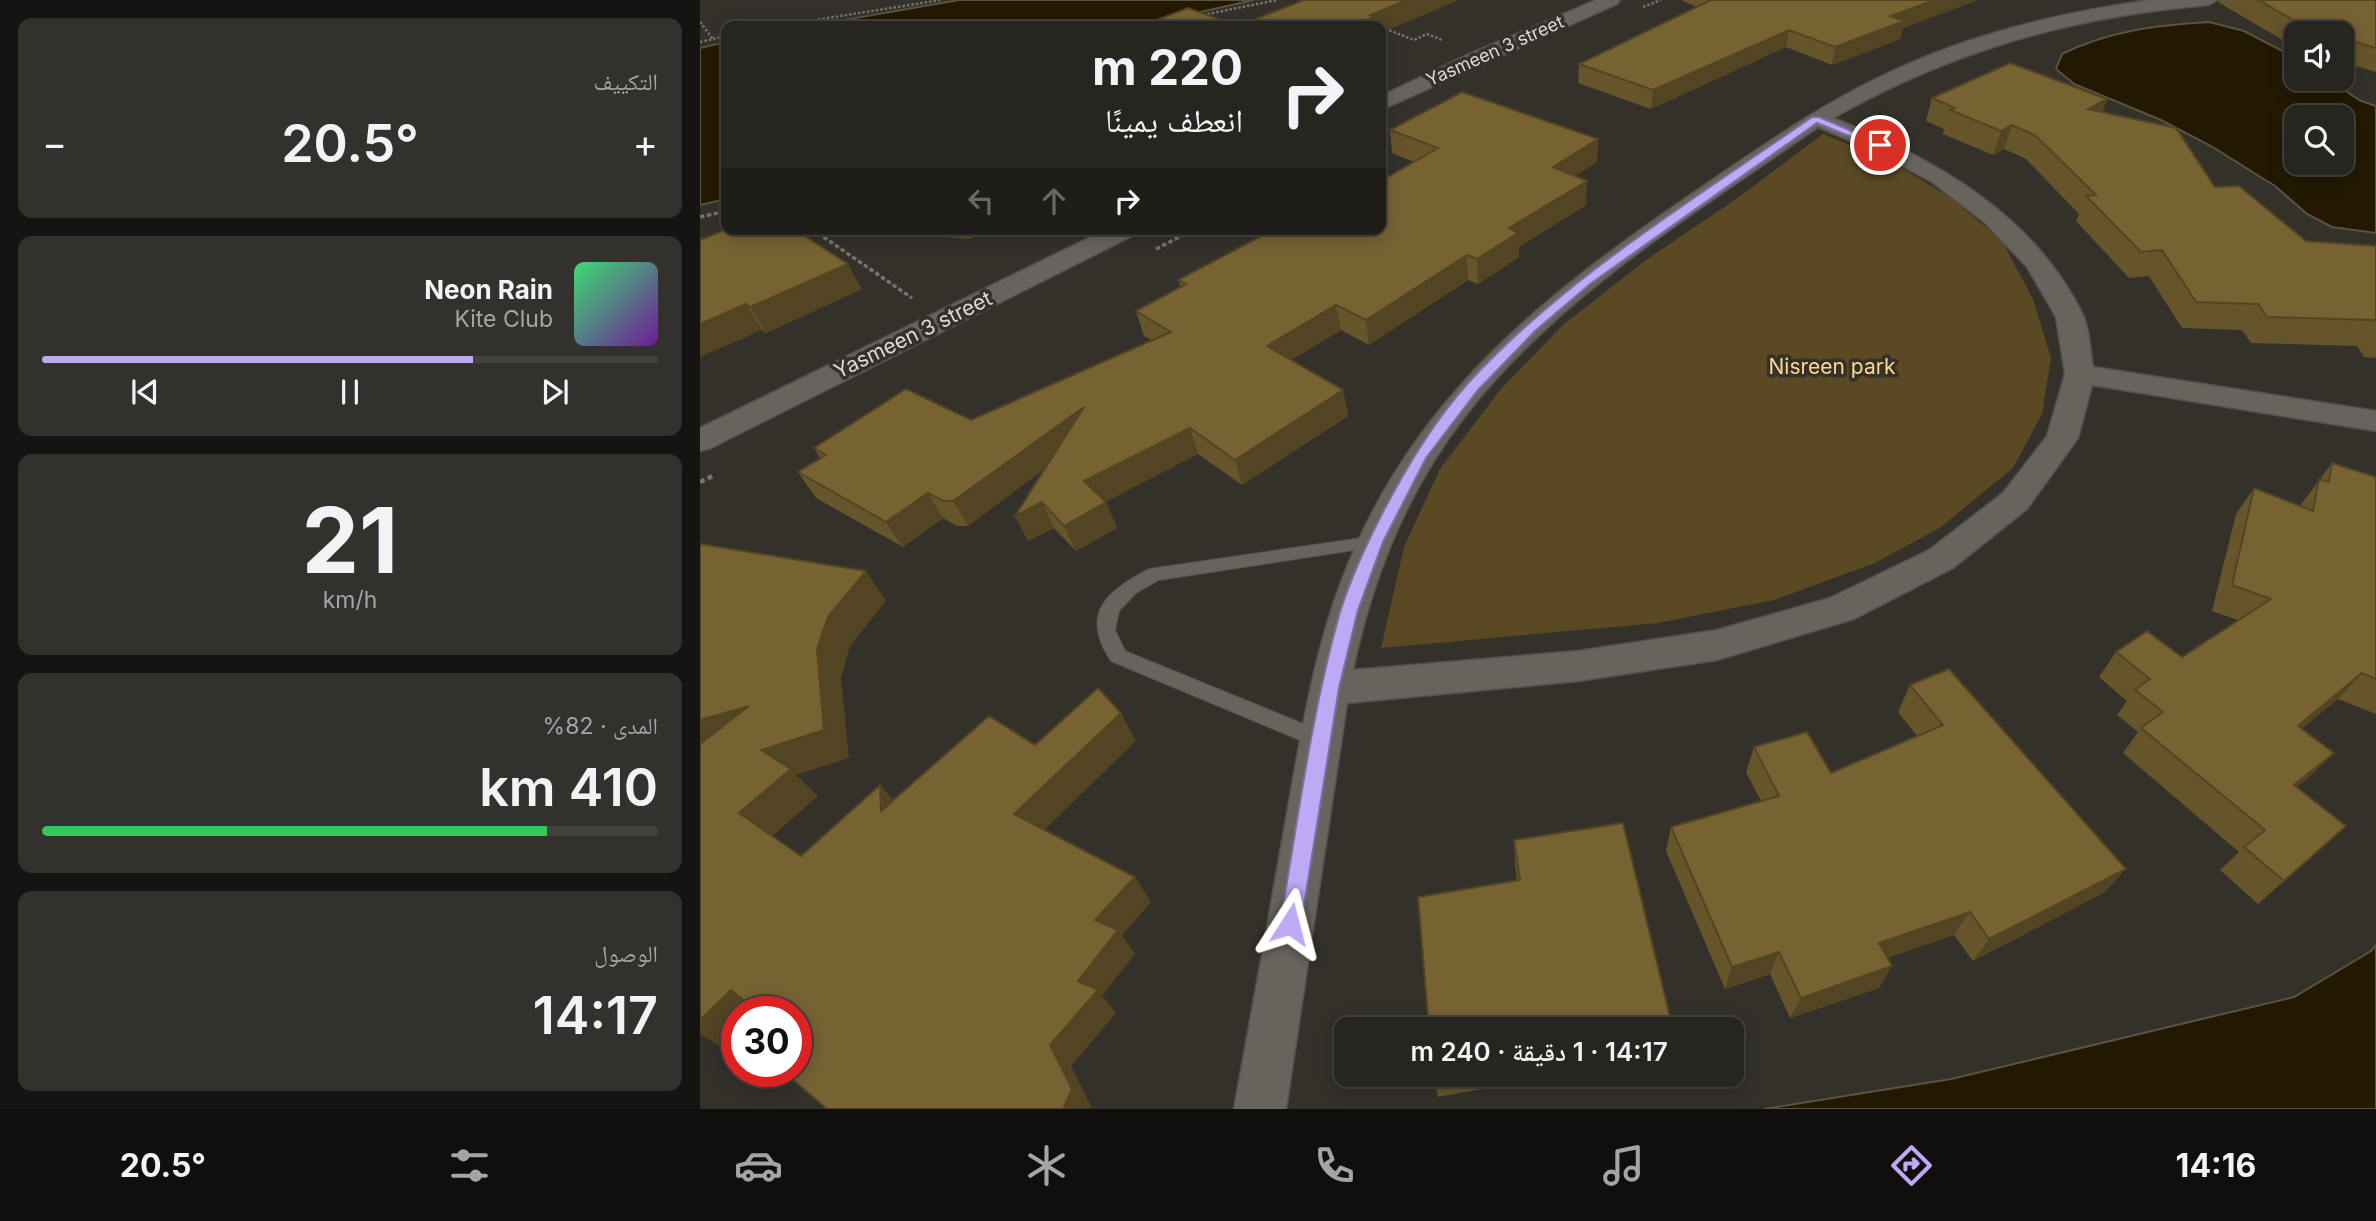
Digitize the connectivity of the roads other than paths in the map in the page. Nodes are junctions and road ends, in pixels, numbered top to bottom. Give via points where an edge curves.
1 (1611, 0) edge
2 (2208, 0) edge
3 (1386, 102) edge
4 (1816, 119) junction
5 (1115, 235) edge
6 (2080, 374) junction
7 (2376, 421) edge
8 (700, 441) edge
9 (1375, 542) junction
10 (1330, 688) junction
11 (1321, 740) junction
12 (1260, 1109) edge

1 - 3 street, Yasmeen 3 street
2 - 4 street via 2126,8 1977,43 1893,76
4 - 6 street via 1880,145 1940,177 1993,217 2038,264 2070,317
4 - 9 street via 1585,282 1530,329 1473,387 1420,456
5 - 8 street, Yasmeen 3 street
6 - 7 street
6 - 10 street via 2062,438 2015,501 1941,559 1841,609 1717,645 1578,666
9 - 10 street via 1349,610
9 - 11 lane via 1155,574 1132,585 1114,602 1105,622 1105,641 1118,656
10 - 11 street
11 - 12 street

